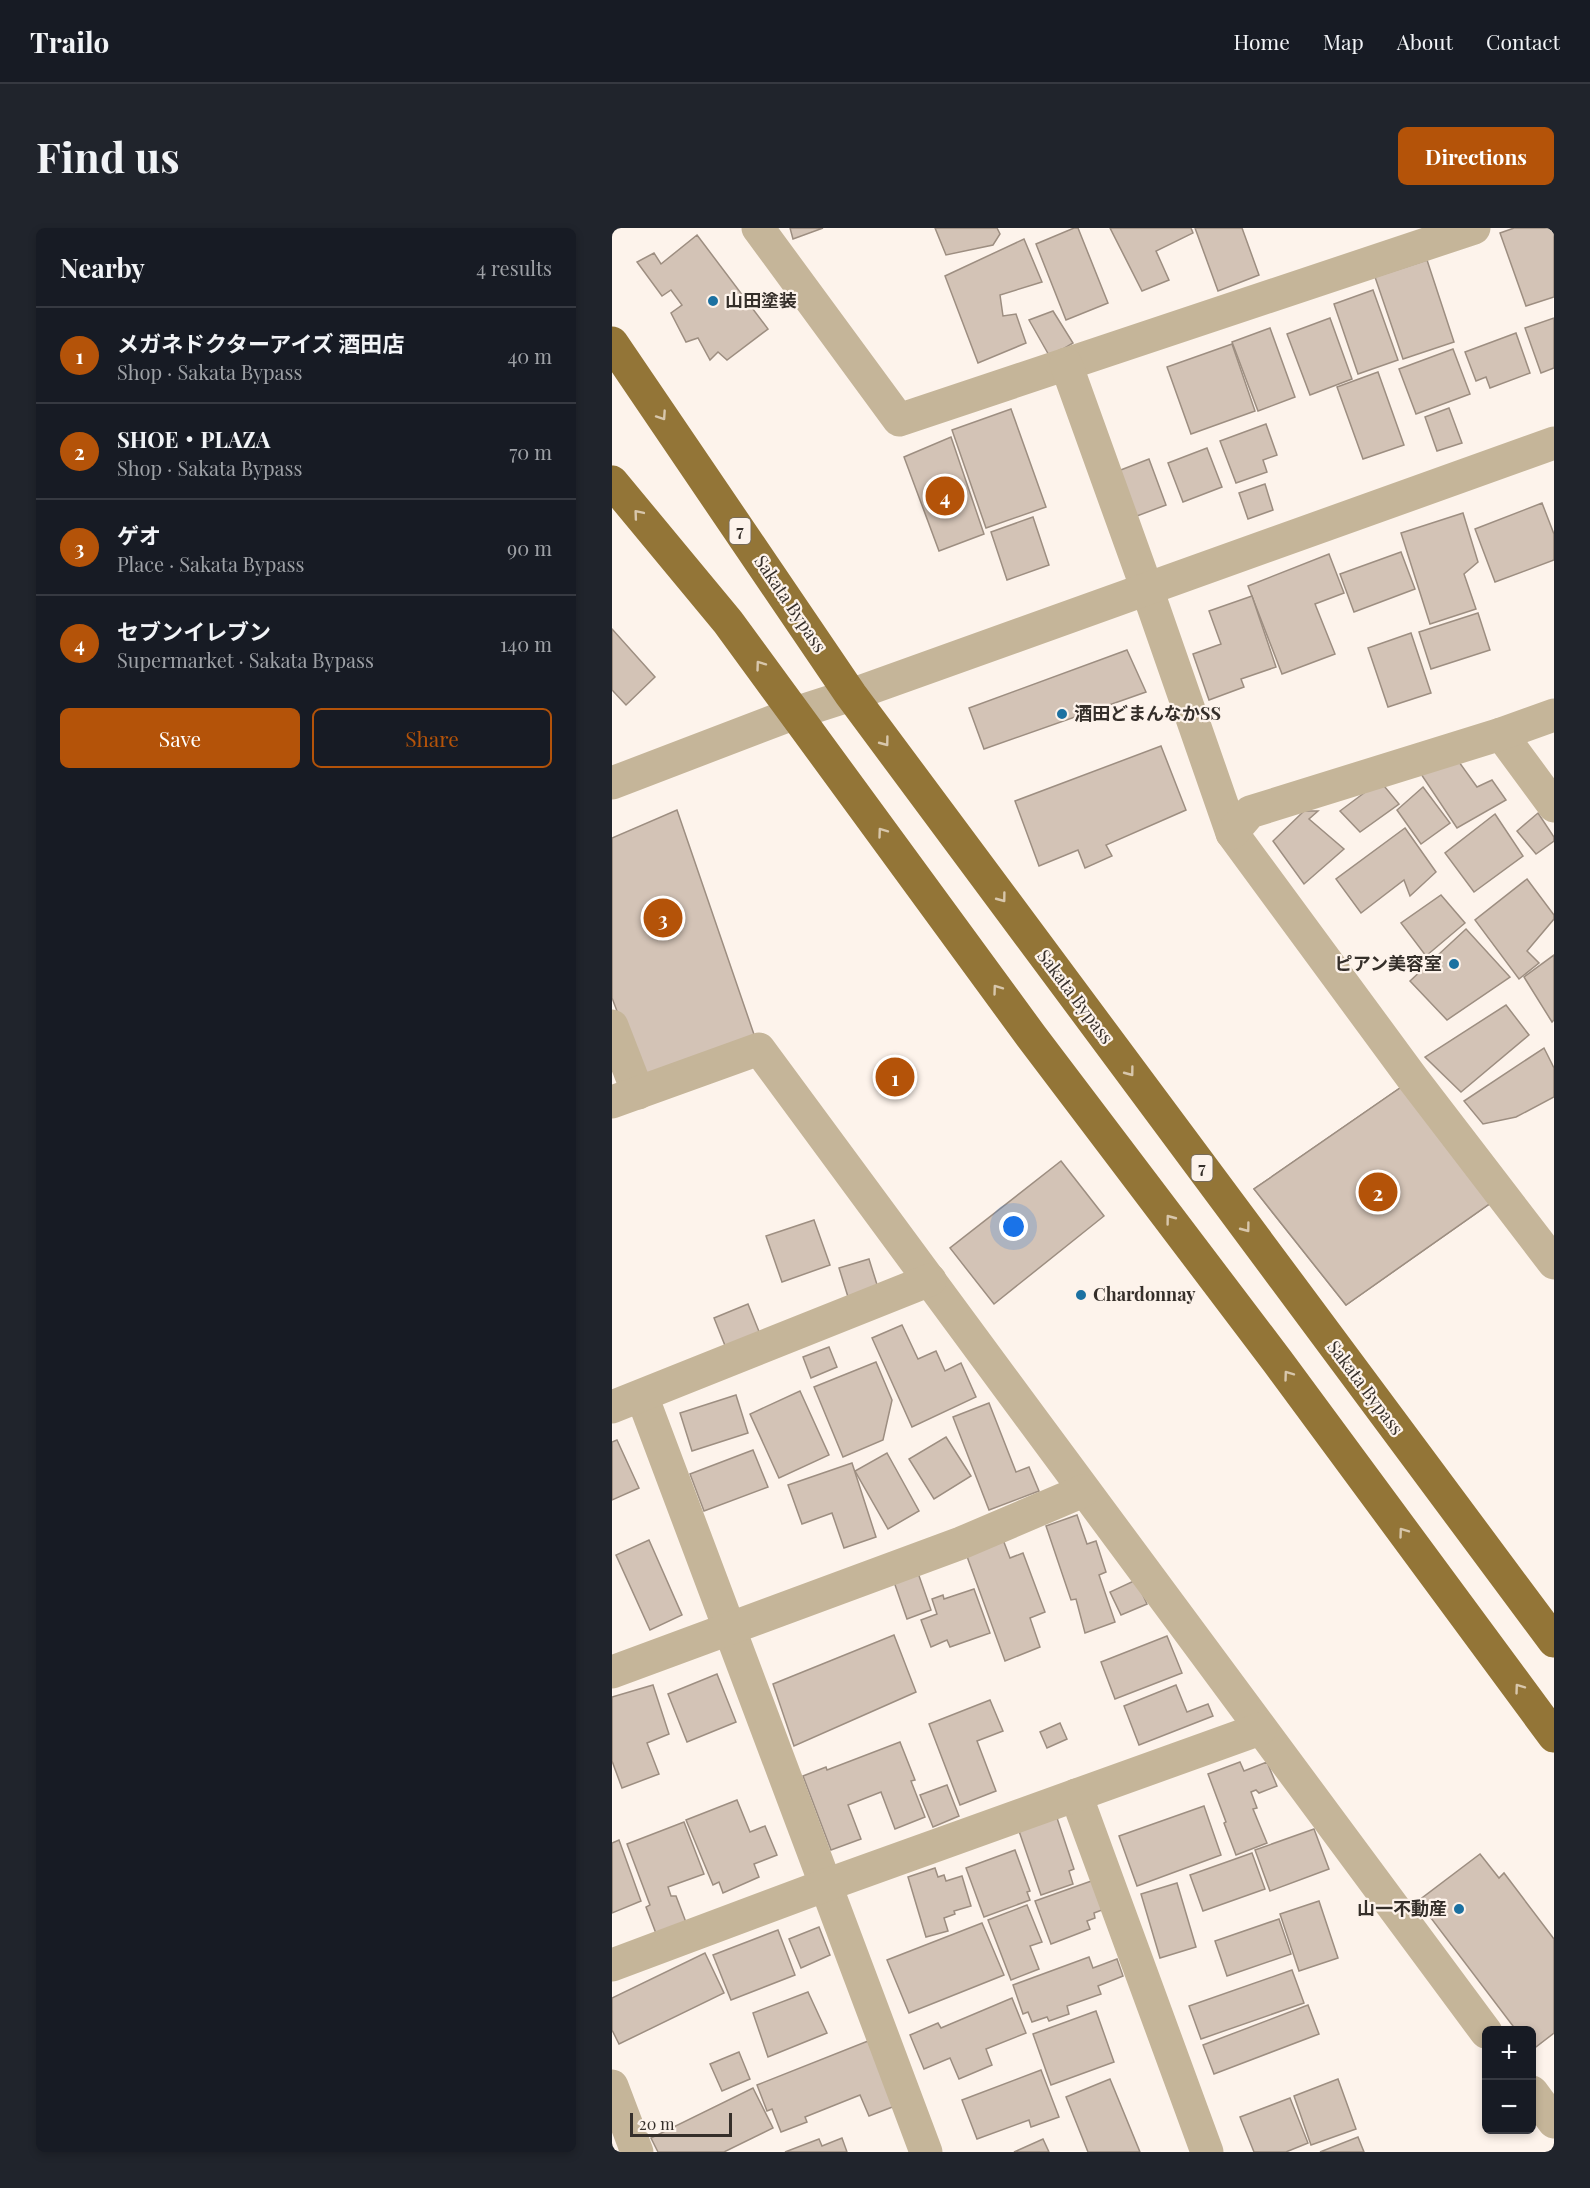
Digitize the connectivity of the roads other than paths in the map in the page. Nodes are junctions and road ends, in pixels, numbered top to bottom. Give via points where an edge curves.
1 (758, 228) edge
2 (1474, 228) edge
3 (612, 343) edge
4 (1066, 364) junction
5 (1554, 443) edge
6 (612, 482) edge
7 (1147, 589) junction
8 (851, 694) junction
9 (795, 713) junction
10 (1554, 715) edge
11 (1501, 734) junction
12 (612, 783) edge
13 (1554, 806) edge
14 (1232, 833) junction
15 (612, 1026) edge
16 (625, 1098) edge
17 (1554, 1263) edge
18 (930, 1280) junction
19 (627, 1401) edge
20 (1083, 1491) junction
21 (730, 1627) junction
22 (1554, 1641) edge
23 (612, 1672) edge
24 (1260, 1729) junction
25 (1554, 1736) edge
26 (1076, 1795) junction
27 (826, 1885) junction
28 (612, 1965) edge
29 (1482, 2027) edge
30 (612, 2086) edge
31 (1536, 2097) edge
32 (1554, 2122) edge
33 (637, 2152) edge
34 (926, 2152) edge
35 (1207, 2152) edge

1 - 4 street via 899,420
2 - 4 street
3 -> 8 highway, Sakata Bypass / 7
4 - 7 street
5 - 7 street
9 -> 6 highway via 728,622
7 - 8 street
7 - 14 street
8 - 9 street
8 -> 22 highway, Sakata Bypass / 7
9 - 12 street
25 -> 9 highway
10 - 11 street
11 - 13 street
11 - 14 street via 1250,812
14 - 17 street
15 - 16 street
16 - 18 street via 759,1049
18 - 19 street
18 - 20 street
19 - 21 street
20 - 21 street via 961,1543
20 - 24 street
21 - 23 street
21 - 27 street
24 - 26 street
24 - 29 street
26 - 27 street
26 - 35 street
27 - 28 street
27 - 34 street
30 - 33 street
31 - 32 street

